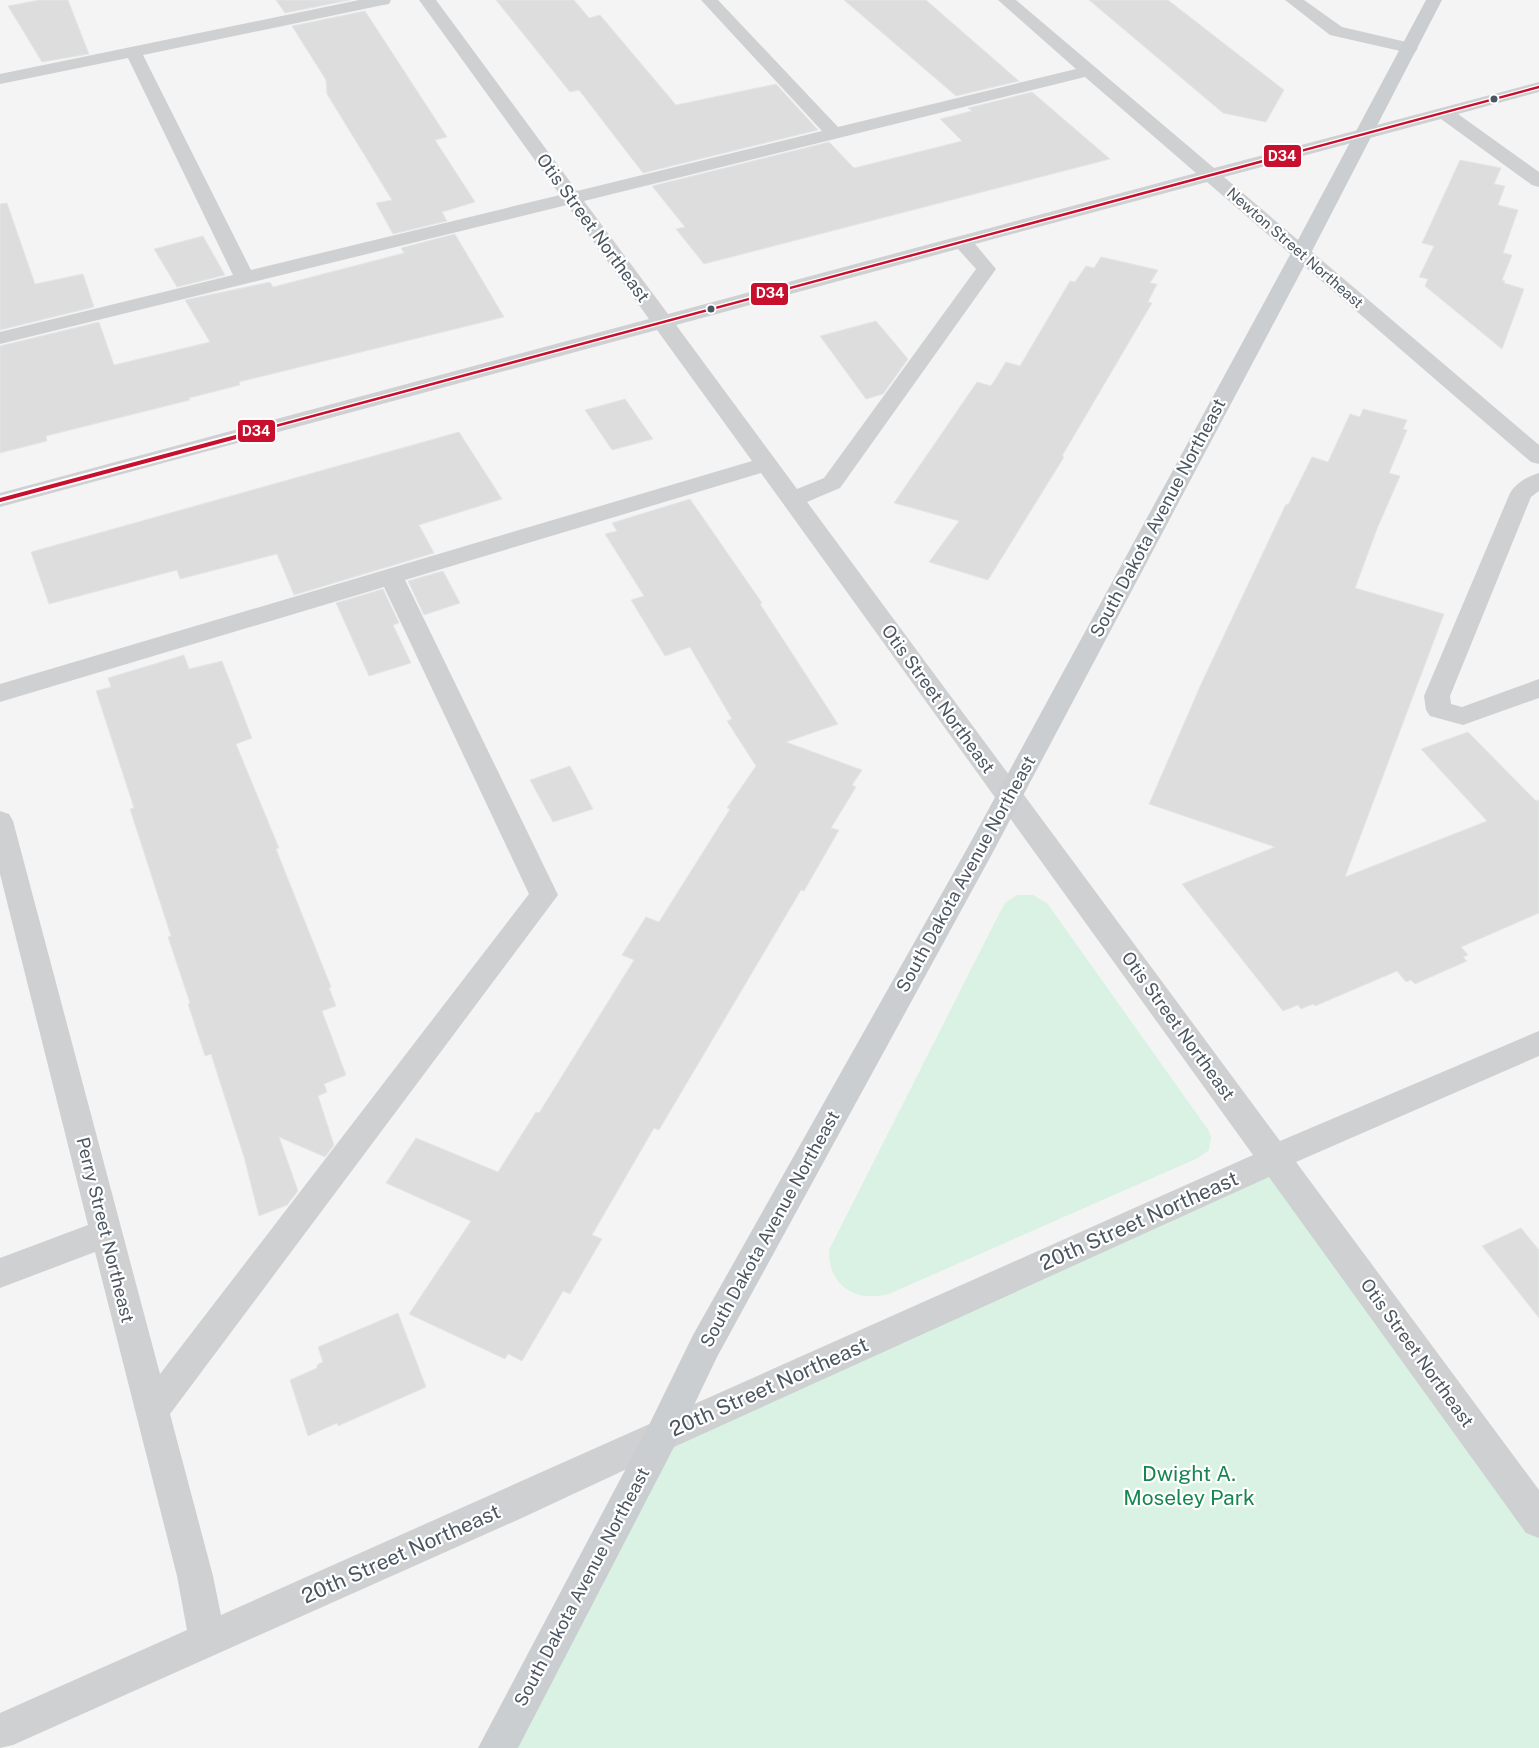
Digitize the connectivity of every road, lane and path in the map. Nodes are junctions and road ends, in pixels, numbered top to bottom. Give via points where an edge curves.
1 (383, 0) edge
2 (427, 0) edge
3 (709, 0) edge
4 (1006, 0) edge
5 (1293, 0) edge
6 (1434, 0) edge
7 (1409, 48) junction
8 (133, 51) junction
9 (1089, 71) junction
10 (0, 79) edge
11 (1539, 87) edge
12 (1445, 113) junction
13 (834, 133) junction
14 (1362, 136) junction
15 (1210, 175) junction
16 (1539, 182) edge
17 (570, 197) junction
18 (962, 241) junction
19 (1301, 253) junction
20 (245, 278) junction
21 (663, 322) junction
22 (0, 338) edge
23 (1539, 457) edge
24 (767, 464) junction
25 (1539, 480) edge
26 (792, 499) junction
27 (0, 500) edge
28 (391, 577) junction
29 (1539, 688) edge
30 (0, 694) edge
31 (1009, 796) junction
32 (0, 821) edge
33 (1539, 1043) edge
34 (1276, 1159) junction
35 (106, 1233) junction
36 (0, 1272) edge
37 (152, 1411) junction
38 (662, 1434) junction
39 (1539, 1520) edge
40 (207, 1639) junction
41 (0, 1732) edge
42 (497, 1748) edge

1 - 8 street
2 - 17 street, Otis Street Northeast
3 - 13 street
4 - 9 street, Newton Street Northeast
5 - 7 street via 1336,31
6 - 7 main road, South Dakota Avenue Northeast
7 - 14 main road, South Dakota Avenue Northeast
8 - 10 street
8 - 20 street
9 - 13 street
9 - 15 street, Newton Street Northeast
11 - 12 street
12 - 14 street
12 - 16 street
13 - 17 street
14 - 15 street
14 - 19 main road, South Dakota Avenue Northeast
15 - 18 street
15 - 19 street, Newton Street Northeast
17 - 20 street
17 - 21 street, Otis Street Northeast
18 - 21 street
18 - 26 street via 986,269 832,484
19 - 23 street, Newton Street Northeast
19 - 31 main road, South Dakota Avenue Northeast
20 - 22 street
21 - 24 street, Otis Street Northeast
21 - 27 street
24 - 26 street, Otis Street Northeast
24 - 28 street
25 - 29 street via 1521,493 1437,696 1439,710 1463,716
26 - 31 street, Otis Street Northeast
28 - 30 street
28 - 37 street via 544,895
31 - 34 street, Otis Street Northeast
31 - 38 main road, South Dakota Avenue Northeast via 705,1346
32 - 35 street, Perry Street Northeast
33 - 34 street, 20th Street Northeast
34 - 38 street, 20th Street Northeast
34 - 39 street, Otis Street Northeast
35 - 36 street
35 - 37 street, Perry Street Northeast
37 - 40 street, Perry Street Northeast via 195,1576
38 - 40 street, 20th Street Northeast via 512,1505
38 - 42 main road, South Dakota Avenue Northeast
40 - 41 street, 20th Street Northeast

